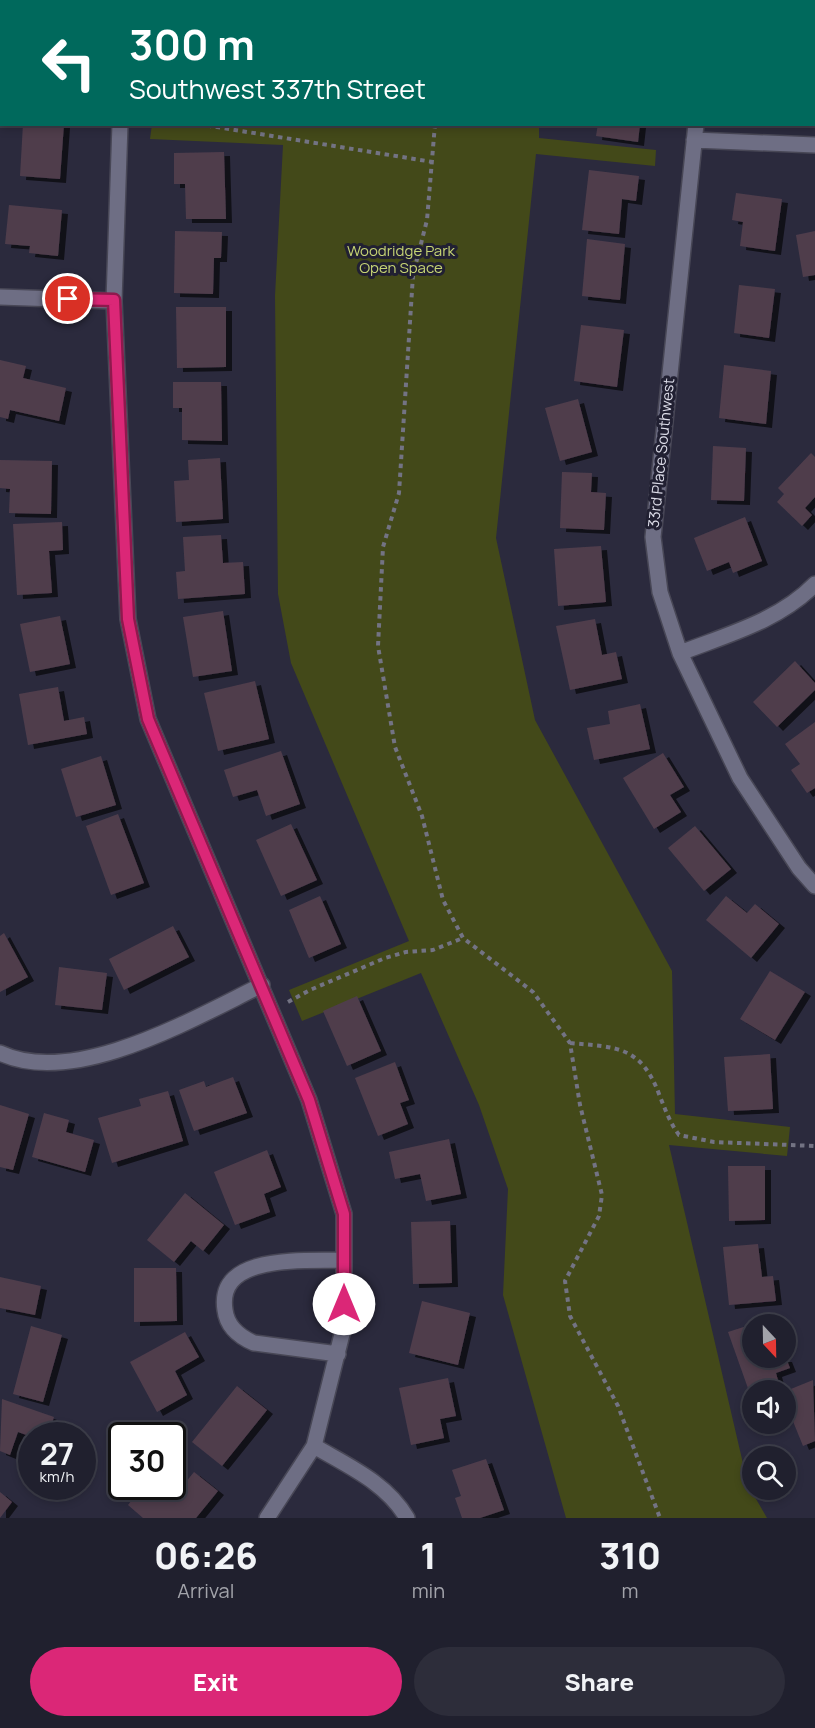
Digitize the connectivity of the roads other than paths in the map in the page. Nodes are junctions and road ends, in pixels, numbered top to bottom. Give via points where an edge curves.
1 (120, 126) edge
2 (696, 126) edge
3 (694, 140) junction
4 (815, 145) edge
5 (0, 297) edge
6 (114, 300) junction
7 (815, 584) edge
8 (680, 653) junction
9 (815, 886) edge
10 (262, 985) junction
11 (0, 1053) edge
12 (344, 1260) junction
13 (338, 1354) junction
14 (314, 1446) junction
15 (267, 1518) edge
16 (407, 1518) edge

1 - 6 street
2 - 3 street, 33rd Place Southwest
3 - 4 street
3 - 8 street, 33rd Place Southwest via 652,537 660,592
5 - 6 street
6 - 10 street via 128,619 146,708
7 - 8 street via 801,598 752,626
8 - 9 street, 33rd Place Southwest via 740,778
10 - 11 street via 155,1038 68,1062 14,1059
10 - 12 street via 309,1100 344,1214
12 - 13 street via 344,1326
12 - 13 street via 251,1266 233,1280 224,1300 228,1322 254,1343
13 - 14 street
14 - 15 street
14 - 16 street via 379,1485 397,1501

